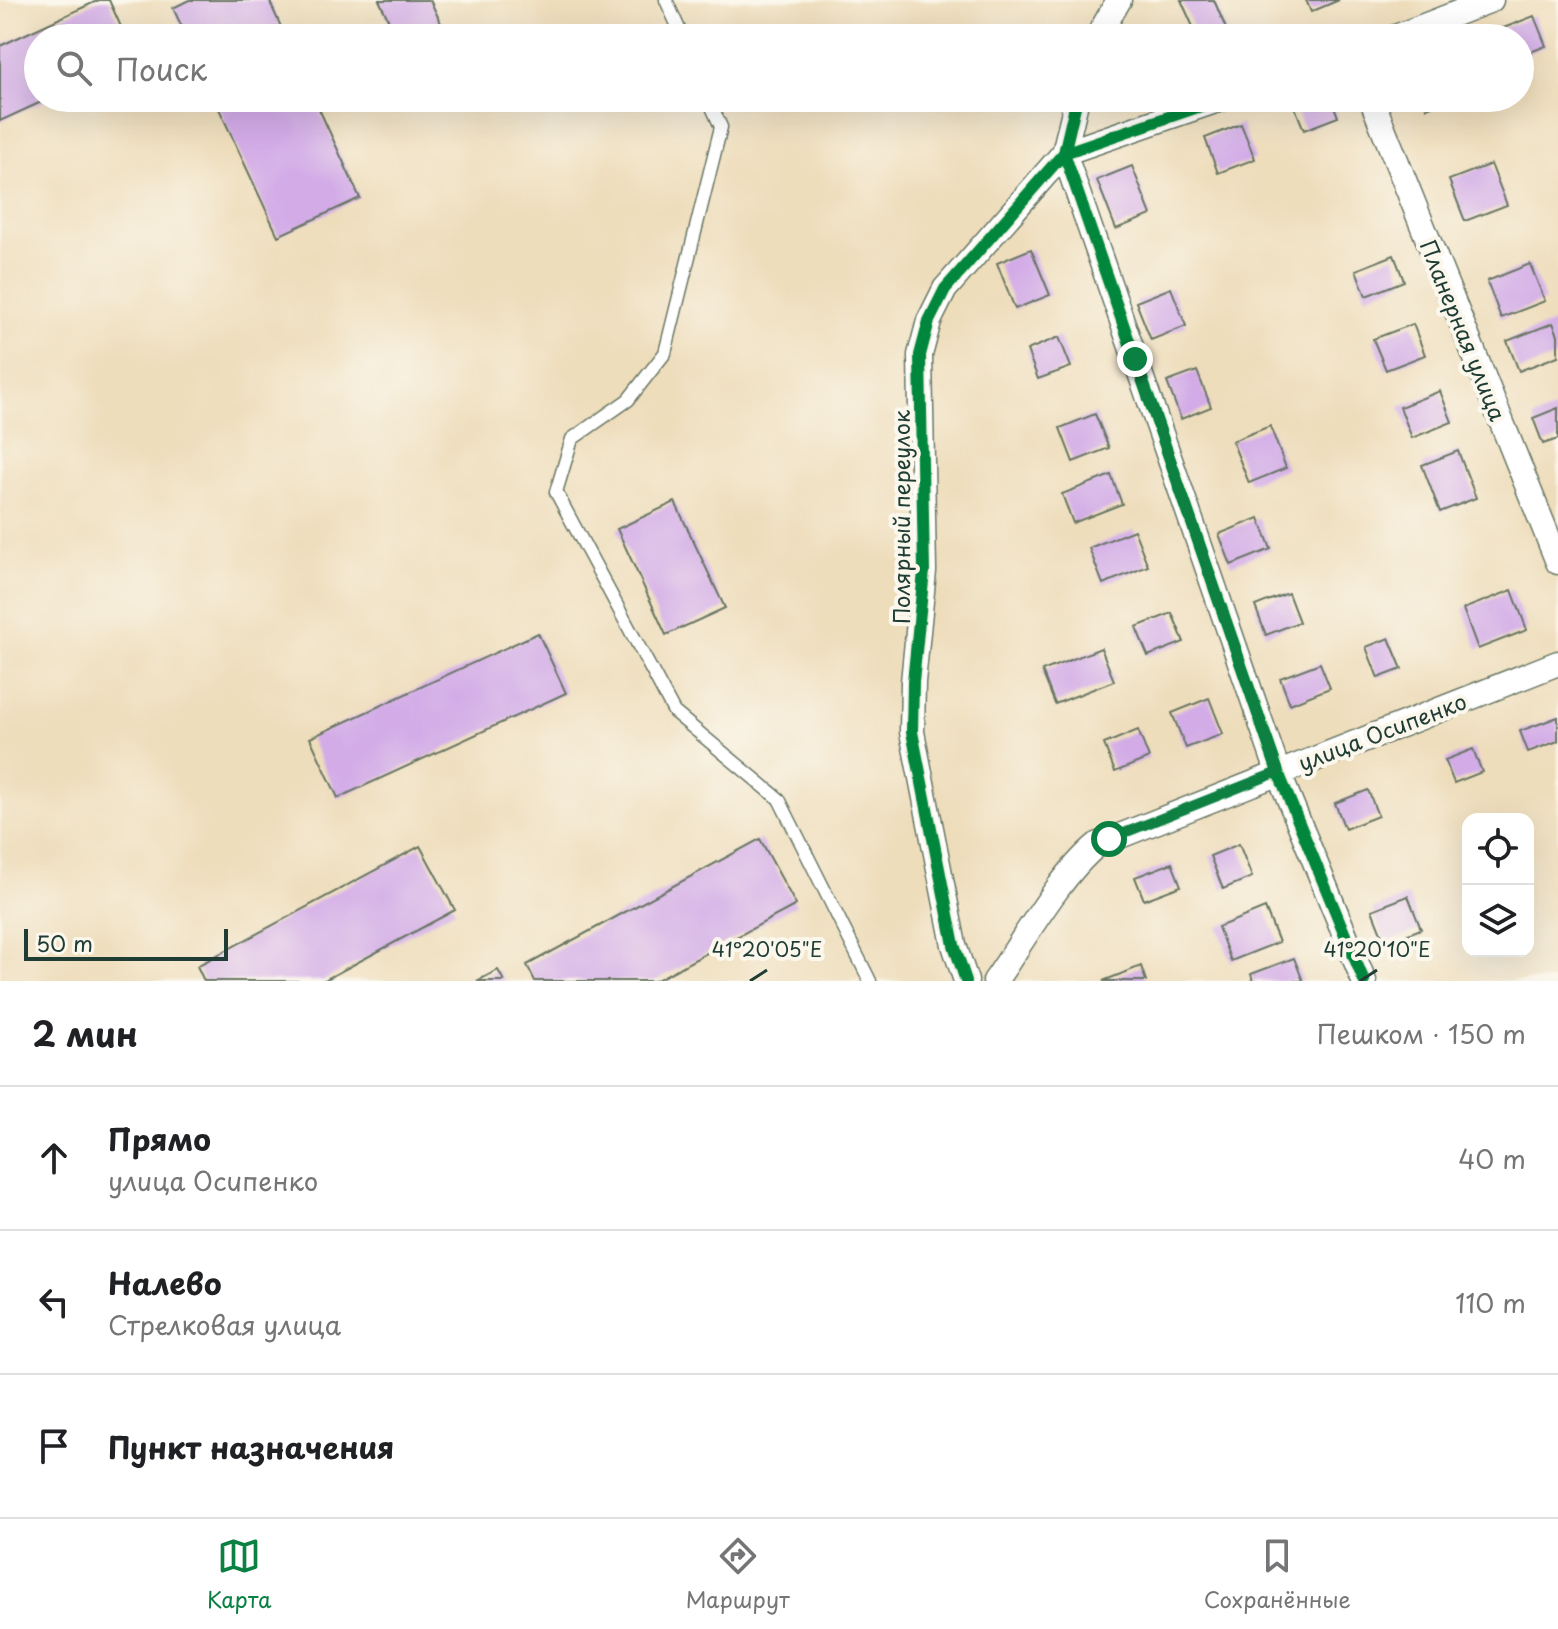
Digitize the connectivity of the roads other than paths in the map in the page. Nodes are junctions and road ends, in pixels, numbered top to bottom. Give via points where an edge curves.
1 (666, 0) edge
2 (1119, 0) edge
3 (1491, 0) edge
4 (677, 24) edge
5 (1105, 24) edge
6 (1429, 24) edge
7 (714, 112) edge
8 (1074, 112) edge
9 (1183, 112) edge
10 (1377, 112) edge
11 (1064, 153) junction
12 (1558, 562) edge
13 (1558, 663) edge
14 (1278, 772) junction
15 (870, 981) edge
16 (966, 981) edge
17 (995, 981) edge
18 (1364, 981) edge

1 - 4 lane
2 - 5 street
3 - 6 street
7 - 15 lane via 721,127 665,353 628,400 572,439 556,492 674,712 779,799
8 - 11 street, Полярный переулок
9 - 11 street
10 - 12 street, Планерная улица
11 - 14 street
11 - 16 street, Полярный переулок via 945,289 920,355 924,571 912,732 954,945
13 - 14 street, улица Осипенко
14 - 17 street, улица Осипенко via 1087,852
14 - 18 street

